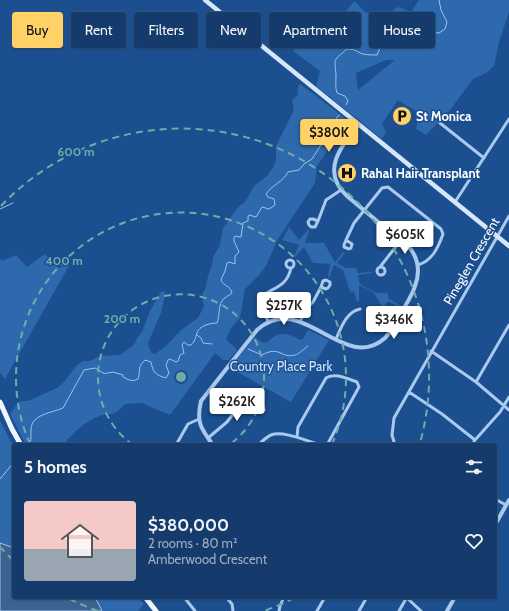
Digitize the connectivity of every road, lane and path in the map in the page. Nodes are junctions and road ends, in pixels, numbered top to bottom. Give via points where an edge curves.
1 (205, 0) edge
2 (509, 119) edge
3 (440, 123) dead end
4 (358, 125) junction
5 (484, 158) junction
6 (341, 190) junction
7 (455, 202) junction
8 (364, 211) junction
9 (509, 216) edge
10 (318, 221) dead end
11 (496, 236) junction
12 (346, 240) dead end
13 (401, 240) junction
14 (509, 246) edge
15 (418, 265) junction
16 (380, 267) dead end
17 (291, 268) dead end
18 (320, 287) dead end
19 (360, 309) dead end
20 (268, 321) junction
21 (300, 322) junction
22 (509, 325) edge
23 (336, 339) junction
24 (431, 351) junction
25 (476, 382) junction
26 (409, 392) junction
27 (509, 397) edge
28 (0, 402) edge
29 (504, 406) junction
30 (264, 410) dead end
31 (509, 410) edge
32 (199, 419) junction
33 (297, 437) junction
34 (208, 438) junction
35 (475, 440) junction
36 (20, 443) edge
37 (177, 443) edge
38 (212, 443) edge
39 (261, 443) edge
40 (314, 443) edge
41 (328, 443) edge
42 (395, 443) edge
43 (473, 443) edge
44 (497, 500) edge
45 (509, 500) edge
46 (506, 505) junction
47 (497, 521) edge
48 (147, 599) edge
49 (186, 599) edge
50 (228, 599) edge
51 (283, 599) edge
52 (324, 599) edge
53 (367, 599) edge
54 (405, 599) edge
55 (408, 599) edge
56 (453, 599) edge
57 (156, 611) edge
58 (195, 611) edge
59 (233, 611) edge
60 (279, 611) edge
61 (317, 611) edge
62 (360, 611) edge
63 (399, 611) edge
64 (421, 611) edge
65 (447, 611) edge

1 - 4 main road
2 - 5 street
3 - 5 street
4 - 6 street via 335,159 334,172
4 - 7 main road
5 - 7 street
6 - 8 street
6 - 10 street via 326,200
7 - 11 main road
8 - 12 street via 352,226
8 - 13 street
8 - 15 street via 382,188 388,187 441,229 443,234 431,257
9 - 11 street, Pineglen Crescent
11 - 14 main road
11 - 24 street, Pineglen Crescent
13 - 15 street via 411,249
13 - 16 street
15 - 23 street via 415,286 391,330 383,339 372,345 359,347 347,345
17 - 20 street via 283,284 260,300
18 - 21 street
19 - 23 street via 353,311 345,320
20 - 21 street via 281,318
20 - 32 street via 257,330 204,396
21 - 23 street
22 - 25 street
24 - 25 street
24 - 26 street, Pineglen Crescent
25 - 29 street
26 - 35 street
26 - 42 street, Pineglen Crescent via 394,418 392,429
27 - 29 street
28 - 36 main road
29 - 31 street
29 - 35 street
30 - 34 street via 262,404 249,397 245,398 227,422
32 - 34 street via 200,426
32 - 37 street via 188,424
33 - 39 street via 278,434
33 - 40 street
33 - 41 street via 298,427 326,378 333,375 356,382 359,387
34 - 38 street
35 - 43 street
44 - 46 street
45 - 46 street
46 - 47 street
48 - 57 main road
49 - 58 street
50 - 59 street
51 - 60 street
52 - 61 street
53 - 62 street
54 - 63 street
55 - 64 street
56 - 65 street

